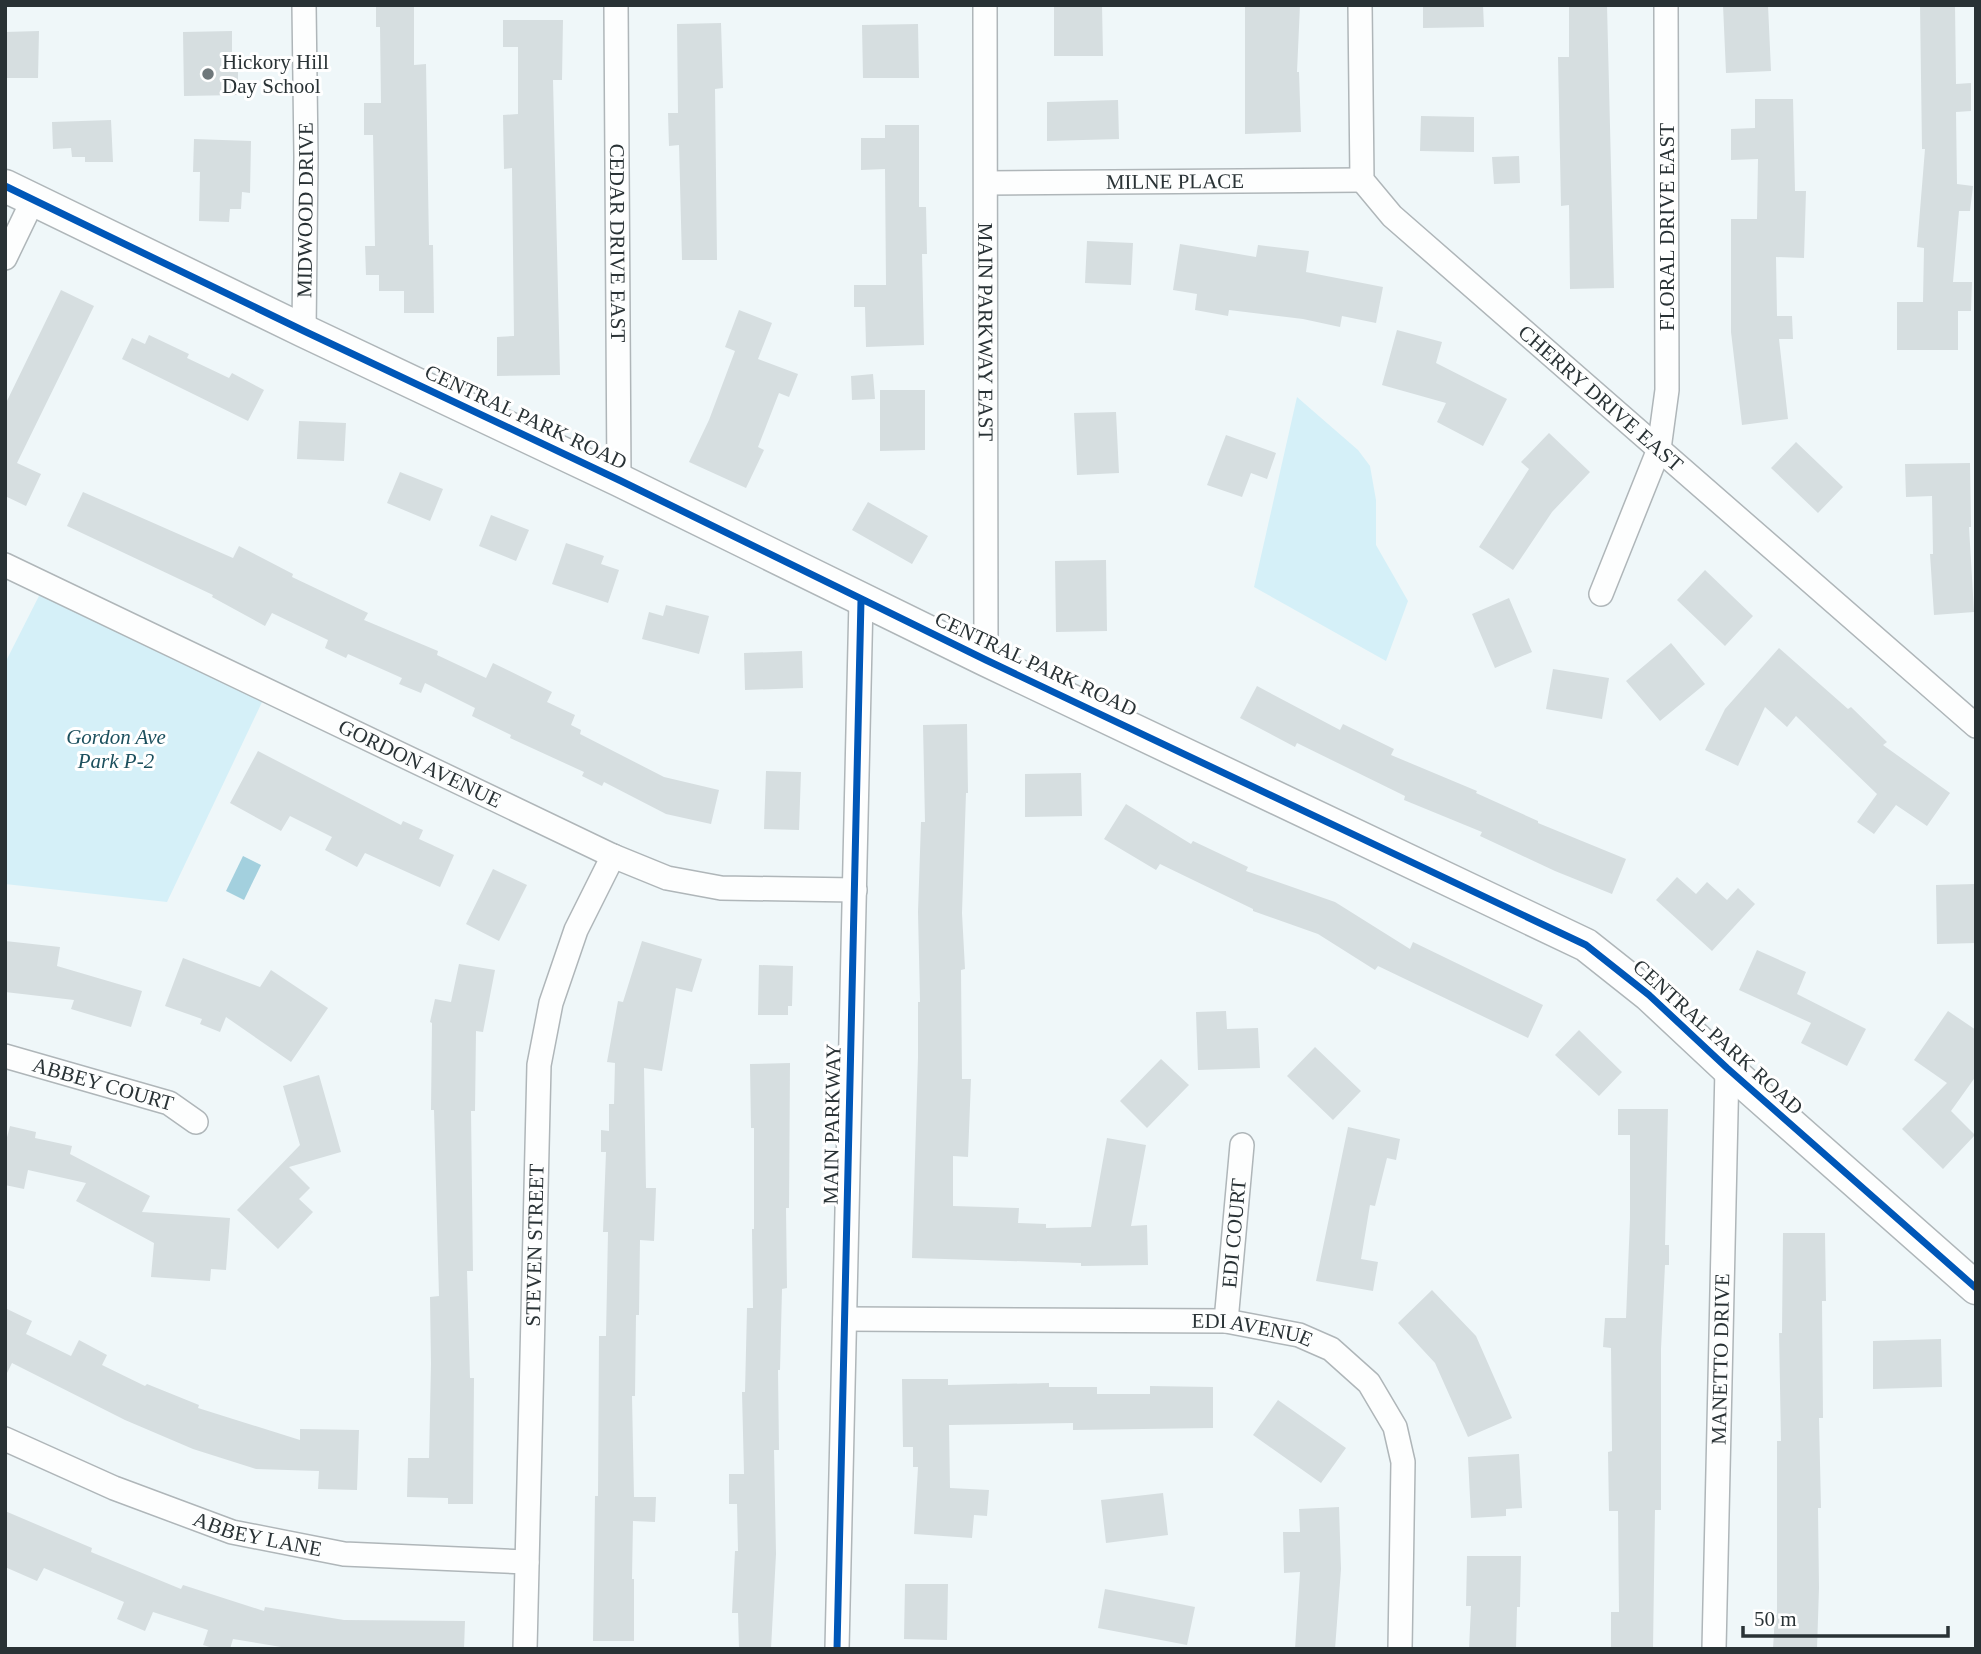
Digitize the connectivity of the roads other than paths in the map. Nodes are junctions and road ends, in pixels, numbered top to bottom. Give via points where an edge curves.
1 (304, 5) edge
2 (616, 5) edge
3 (985, 5) edge
4 (1360, 5) edge
5 (1666, 5) edge
6 (1363, 180) junction
7 (986, 183) junction
8 (5, 186) edge
9 (33, 200) junction
10 (5, 258) edge
11 (304, 331) junction
12 (1659, 449) junction
13 (619, 480) junction
14 (5, 565) edge
15 (1601, 594) dead end
16 (861, 600) junction
17 (986, 660) junction
18 (1976, 726) edge
19 (613, 856) junction
20 (855, 890) junction
21 (5, 1056) edge
22 (1727, 1069) junction
23 (195, 1122) dead end
24 (1242, 1145) dead end
25 (1976, 1288) edge
26 (845, 1319) junction
27 (1226, 1321) junction
28 (5, 1438) edge
29 (527, 1562) junction
30 (525, 1649) edge
31 (837, 1649) edge
32 (1400, 1649) edge
33 (1714, 1649) edge

1 - 11 street, MIDWOOD DRIVE
2 - 13 street, CEDAR DRIVE EAST
3 - 7 street, MAIN PARKWAY EAST
4 - 6 street
5 - 12 street, FLORAL DRIVE EAST via 1667,390
6 - 7 street, MILNE PLACE
6 - 12 street, CHERRY DRIVE EAST via 1392,216
7 - 17 street, MAIN PARKWAY EAST
8 - 9 street, CENTRAL PARK ROAD
9 - 10 street
9 - 11 street, CENTRAL PARK ROAD
11 - 13 street, CENTRAL PARK ROAD
12 - 15 street, FLORAL DRIVE EAST
12 - 18 street, CHERRY DRIVE EAST
13 - 16 street, CENTRAL PARK ROAD
14 - 19 street, GORDON AVENUE
16 - 17 street, CENTRAL PARK ROAD
16 - 20 street, MAIN PARKWAY
17 - 22 street, CENTRAL PARK ROAD via 1586,945 1649,995
19 - 20 street, GORDON AVENUE via 667,878 721,888
19 - 29 street, STEVEN STREET via 576,930 551,1003 539,1065
20 - 26 street, MAIN PARKWAY
21 - 23 street, ABBEY COURT via 169,1103
22 - 25 street, CENTRAL PARK ROAD
22 - 33 street, MANETTO DRIVE
24 - 27 street, EDI COURT
26 - 27 street, EDI AVENUE
26 - 31 street, MAIN PARKWAY
27 - 32 street, EDI AVENUE via 1299,1335 1331,1349 1368,1383 1395,1427 1404,1489
28 - 29 street, ABBEY LANE via 114,1488 232,1532 344,1554
29 - 30 street, STEVEN STREET

